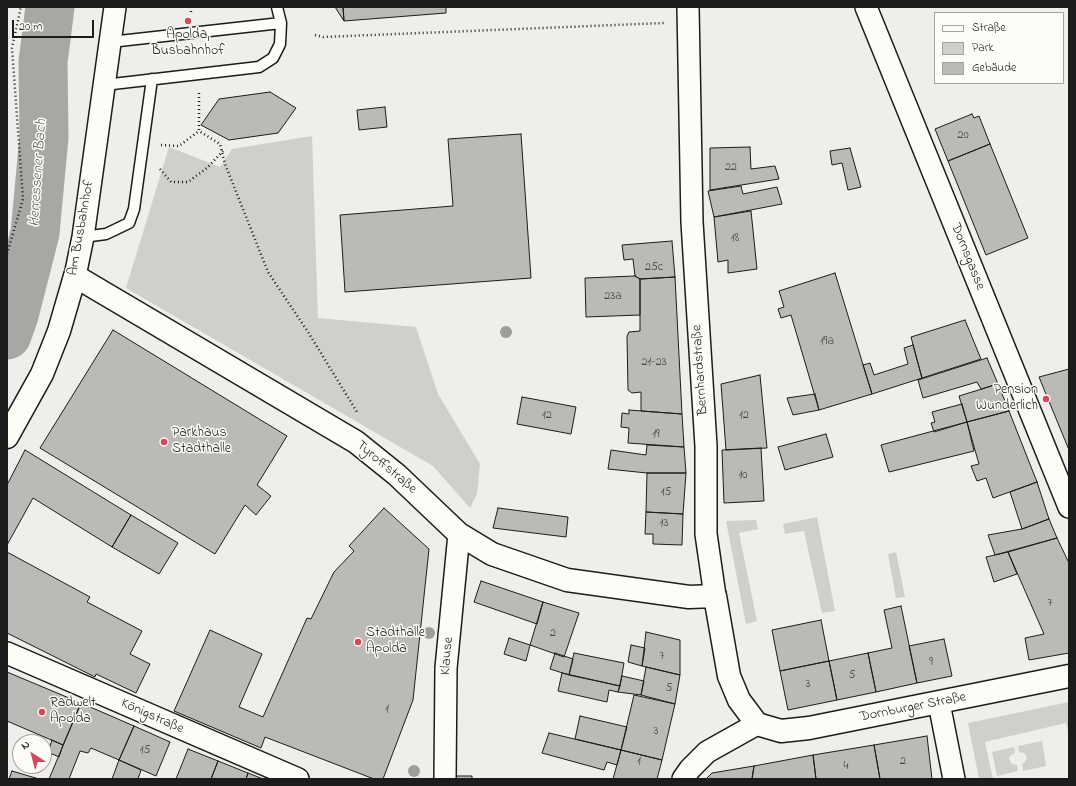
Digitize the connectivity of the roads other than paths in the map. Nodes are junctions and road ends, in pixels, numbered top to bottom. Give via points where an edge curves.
1 (115, 7) edge
2 (278, 7) edge
3 (866, 7) edge
4 (688, 15) edge
5 (281, 23) junction
6 (110, 42) junction
7 (152, 79) junction
8 (104, 85) junction
9 (83, 237) junction
10 (75, 276) junction
11 (7, 437) edge
12 (1069, 507) edge
13 (459, 534) junction
14 (715, 596) junction
15 (7, 653) edge
16 (1069, 676) edge
17 (940, 703) junction
18 (757, 724) junction
19 (298, 779) edge
20 (445, 779) edge
21 (683, 779) edge
22 (954, 779) edge

1 - 6 street, Am Busbahnhof
2 - 5 lane
3 - 12 street, Dornsgasse
4 - 14 street, Bernhardstraße via 692,222 706,446 706,534
5 - 6 lane
5 - 7 lane via 280,44 272,58 259,67
6 - 8 street, Am Busbahnhof
7 - 8 lane
7 - 9 lane via 135,202 129,223 106,234
8 - 9 street, Am Busbahnhof
9 - 10 street, Am Busbahnhof
10 - 11 street, Am Busbahnhof via 59,331 42,374
10 - 13 street, Tyroffstraße via 356,442 397,475
13 - 14 street, Tyroffstraße via 492,554 567,580 689,597
13 - 20 street, Klause via 446,668
14 - 18 street, Bernhardstraße via 728,676 739,700
15 - 19 street, Königstraße
16 - 17 street, Dornburger Straße
17 - 18 street, Dornburger Straße via 788,731
17 - 22 street
18 - 21 street via 707,752

